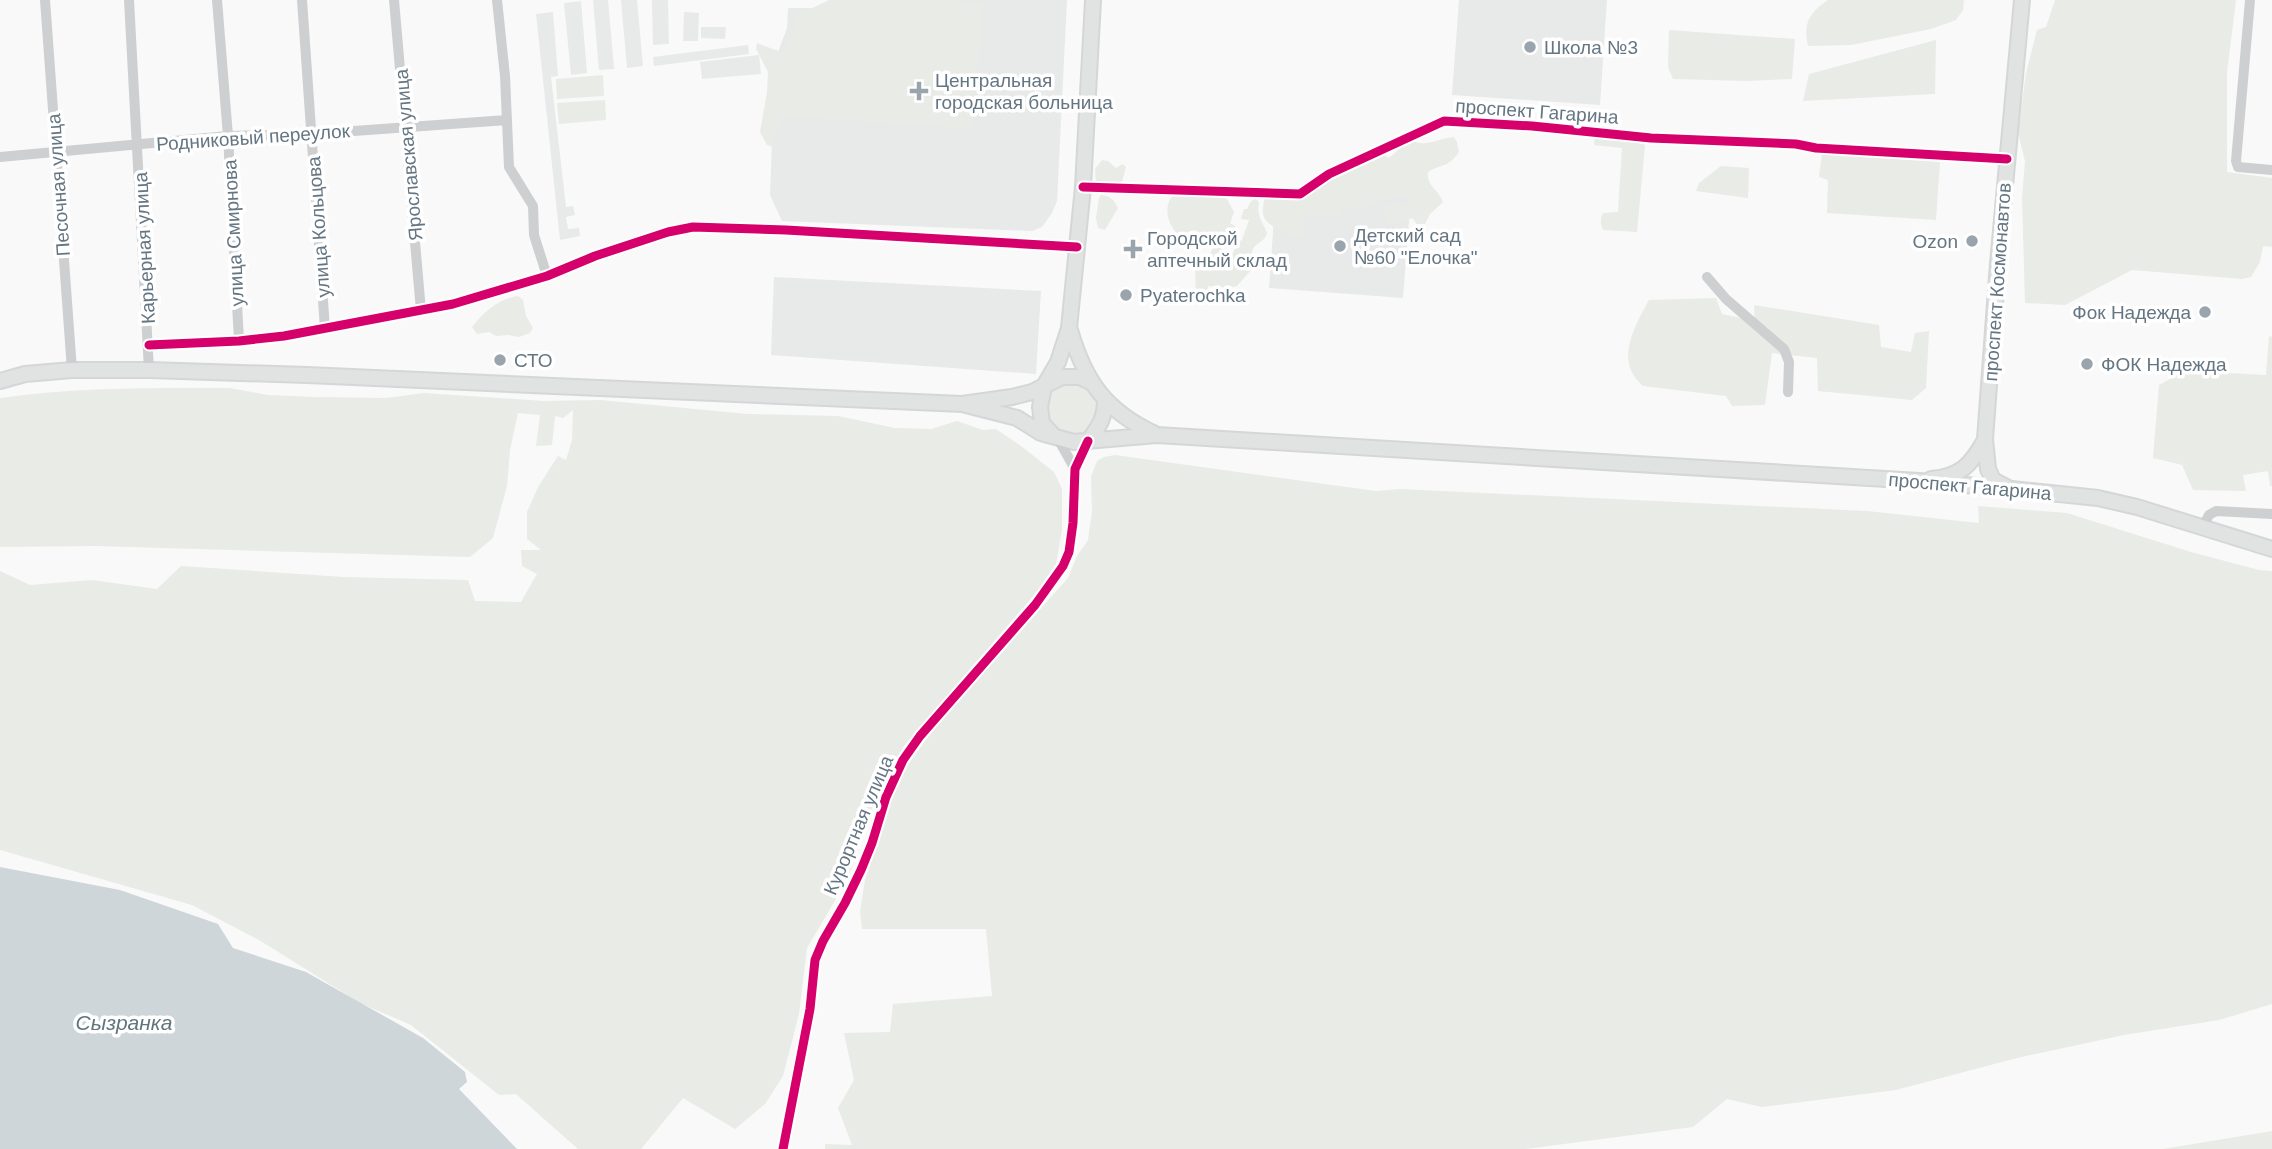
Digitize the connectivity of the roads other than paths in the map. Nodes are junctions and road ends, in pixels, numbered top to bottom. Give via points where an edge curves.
1 (45, 0) edge
2 (129, 0) edge
3 (217, 0) edge
4 (302, 0) edge
5 (394, 0) edge
6 (497, 0) edge
7 (1093, 0) edge
8 (2022, 0) edge
9 (2250, 0) edge
10 (507, 120) junction
11 (406, 127) junction
12 (312, 134) junction
13 (228, 136) junction
14 (138, 144) junction
15 (56, 152) junction
16 (0, 157) edge
17 (2007, 159) junction
18 (2272, 170) edge
19 (1083, 187) junction
20 (1077, 247) junction
21 (547, 276) junction
22 (1707, 278) dead end
23 (421, 311) junction
24 (1069, 328) junction
25 (325, 329) junction
26 (239, 341) junction
27 (149, 345) junction
28 (72, 370) junction
29 (149, 370) junction
30 (0, 381) edge
31 (1092, 383) junction
32 (1044, 386) junction
33 (1788, 392) dead end
34 (1105, 400) junction
35 (962, 404) junction
36 (1157, 435) junction
37 (1058, 439) junction
38 (1985, 439) junction
39 (1088, 441) junction
40 (1075, 469) junction
41 (1919, 481) junction
42 (2012, 489) junction
43 (2272, 514) edge
44 (2202, 528) junction
45 (2272, 549) edge
46 (783, 1149) edge

1 - 15 street, Песочная улица
2 - 14 street, Карьерная улица
3 - 13 street, улица Смирнова
4 - 12 street, улица Кольцова
5 - 11 street, Ярославская улица
6 - 10 street
7 - 19 main road
8 - 17 main road, проспект Космонавтов
9 - 18 street via 2236,161 2238,167
10 - 11 street, Родниковый переулок
10 - 21 street via 509,167 533,206 534,235
11 - 12 street, Родниковый переулок
11 - 23 street, Ярославская улица
12 - 13 street, Родниковый переулок
12 - 25 street, улица Кольцова
13 - 14 street, Родниковый переулок
13 - 26 street, улица Смирнова
14 - 15 street, Родниковый переулок
14 - 27 street, Карьерная улица
15 - 16 street, Родниковый переулок
15 - 28 street, Песочная улица
17 - 19 street, проспект Гагарина via 1444,121 1329,174 1300,194
17 - 38 main road, проспект Космонавтов
19 - 20 main road
20 - 21 street via 693,227
20 - 24 main road
21 - 23 street
22 - 33 street via 1784,349 1789,362
23 - 25 street
24 - 31 main road
24 - 32 main road
25 - 26 street
26 - 27 street
27 - 29 street, Карьерная улица
28 - 29 main road
28 - 30 main road
29 - 35 main road
31 - 32 main road via 1080,377 1062,377
31 - 34 main road
32 - 35 main road via 1012,397
32 - 37 main road via 1042,423
34 - 36 main road, проспект Гагарина via 1131,422
34 - 39 main road via 1101,425
35 - 37 main road via 1017,418
36 - 39 main road, проспект Гагарина
36 - 41 main road, проспект Гагарина
37 - 39 main road
37 - 40 street
38 - 41 main road via 1962,471 1948,478
38 - 42 main road, проспект Космонавтов via 1993,480
39 - 40 street, Курортная улица
40 - 46 street, Курортная улица via 1073,523 1063,566 903,760 861,870 823,941 815,960
41 - 42 main road, проспект Гагарина
42 - 44 main road, проспект Гагарина via 2098,498
43 - 44 street via 2216,511
44 - 45 main road, проспект Гагарина

